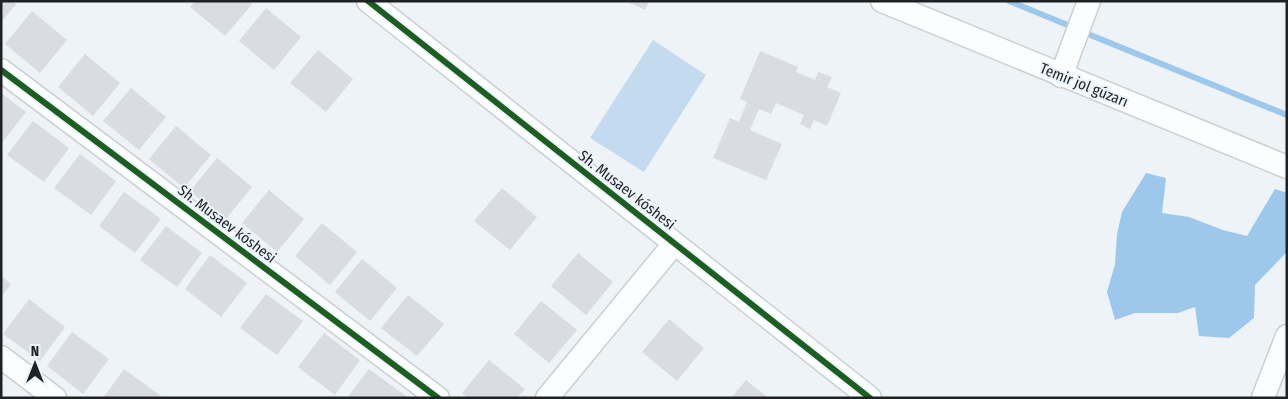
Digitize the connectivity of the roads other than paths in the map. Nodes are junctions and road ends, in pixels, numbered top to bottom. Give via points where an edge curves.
1 (368, 1) edge
2 (882, 1) edge
3 (1089, 1) edge
4 (1, 70) edge
5 (1061, 76) junction
6 (1287, 167) edge
7 (674, 244) junction
8 (1287, 336) edge
9 (1, 357) edge
10 (55, 398) edge
11 (438, 398) edge
12 (548, 398) edge
13 (870, 398) edge
14 (1263, 398) edge

1 - 7 street, Sh. Musaev kóshesi
2 - 5 street, Temir jol gúzarı
3 - 5 street
4 - 11 street, Sh. Musaev kóshesi
5 - 6 street, Temir jol gúzarı
7 - 12 street
7 - 13 street, Sh. Musaev kóshesi
8 - 14 street
9 - 10 street

